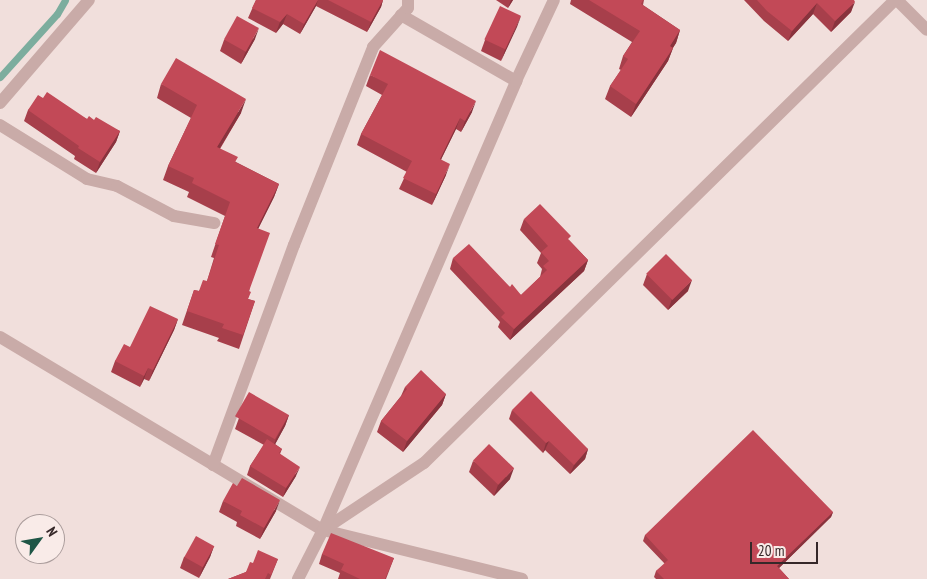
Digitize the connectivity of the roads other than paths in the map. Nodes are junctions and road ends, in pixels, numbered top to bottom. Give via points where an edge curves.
1 (89, 0) edge
2 (408, 0) edge
3 (554, 0) edge
4 (896, 0) edge
5 (401, 16) junction
6 (927, 30) edge
7 (516, 81) junction
8 (0, 103) edge
9 (0, 126) edge
10 (214, 223) dead end
11 (0, 337) edge
12 (213, 465) junction
13 (323, 530) junction
14 (298, 579) edge
15 (522, 579) edge

1 - 8 street
2 - 5 street via 408,8
3 - 7 street
4 - 6 street
4 - 13 street via 424,463
5 - 7 street
5 - 12 street via 374,47 294,245
7 - 13 street
9 - 10 street via 87,180 117,186 174,216
11 - 12 street
12 - 13 street
13 - 14 street
13 - 15 street

